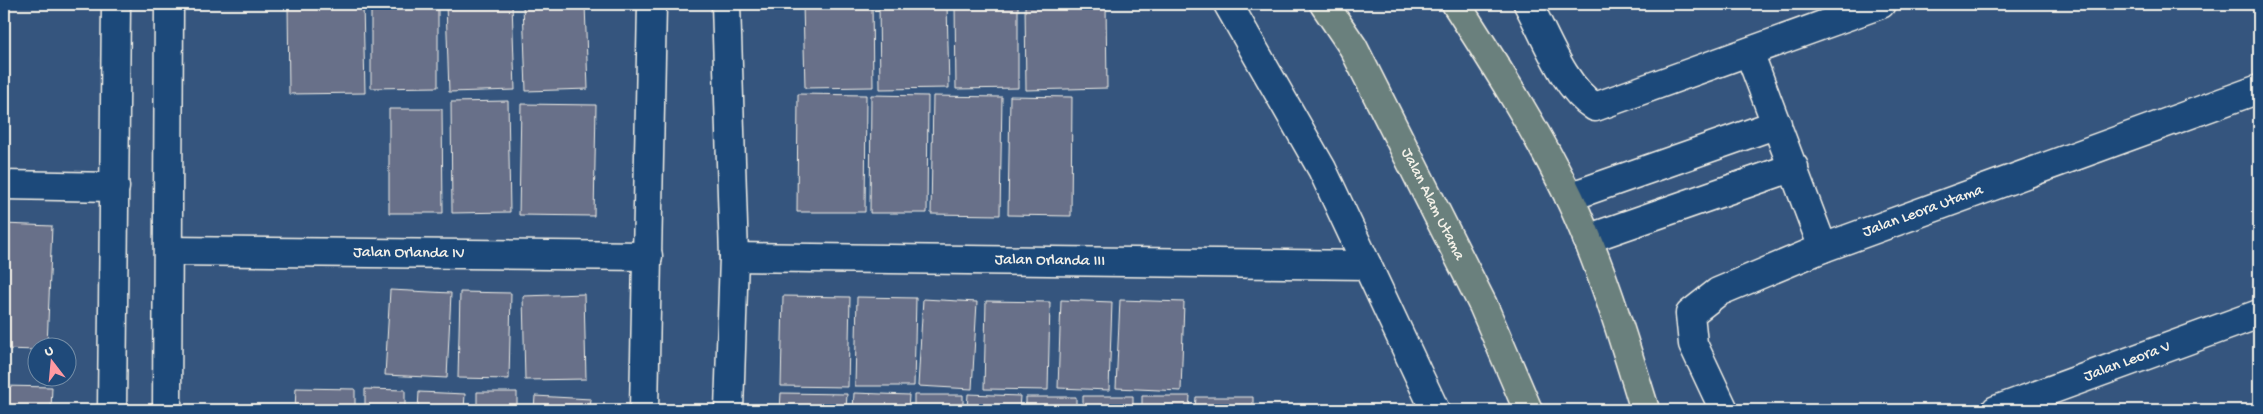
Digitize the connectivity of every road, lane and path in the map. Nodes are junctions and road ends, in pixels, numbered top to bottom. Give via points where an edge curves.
1 (116, 4) edge
2 (169, 4) edge
3 (652, 4) edge
4 (726, 4) edge
5 (1228, 4) edge
6 (1324, 4) edge
7 (1456, 4) edge
8 (1528, 4) edge
9 (1881, 4) edge
10 (1749, 52) junction
11 (2259, 89) edge
12 (1777, 124) junction
13 (1794, 167) junction
14 (4, 185) edge
15 (114, 187) junction
16 (1569, 196) junction
17 (1587, 239) junction
18 (1823, 248) junction
19 (169, 250) junction
20 (648, 256) junction
21 (734, 257) junction
22 (1367, 265) junction
23 (2259, 314) edge
24 (112, 410) edge
25 (167, 410) edge
26 (644, 410) edge
27 (729, 410) edge
28 (1435, 410) edge
29 (1528, 410) edge
30 (1645, 410) edge
31 (1724, 410) edge
32 (1996, 410) edge

1 - 15 street
2 - 19 street
3 - 20 street
4 - 21 street
5 - 22 street via 1322,169
6 - 29 main road, Jalan Alam Utama via 1352,47 1479,296
7 - 16 main road via 1514,94
8 - 10 street via 1568,81 1581,98 1595,107
9 - 10 street
10 - 12 street
11 - 18 street, Jalan Leora Utama
12 - 13 street
12 - 16 street
13 - 17 street
13 - 18 street
14 - 15 street
15 - 24 street
16 - 17 main road
17 - 30 main road
18 - 31 street, Jalan Leora Utama via 1718,292 1690,314 1693,344
19 - 20 street, Jalan Orlanda IV
19 - 25 street
20 - 26 street
21 - 22 street, Jalan Orlanda III
21 - 27 street
22 - 28 street
23 - 32 street, Jalan Leora V

